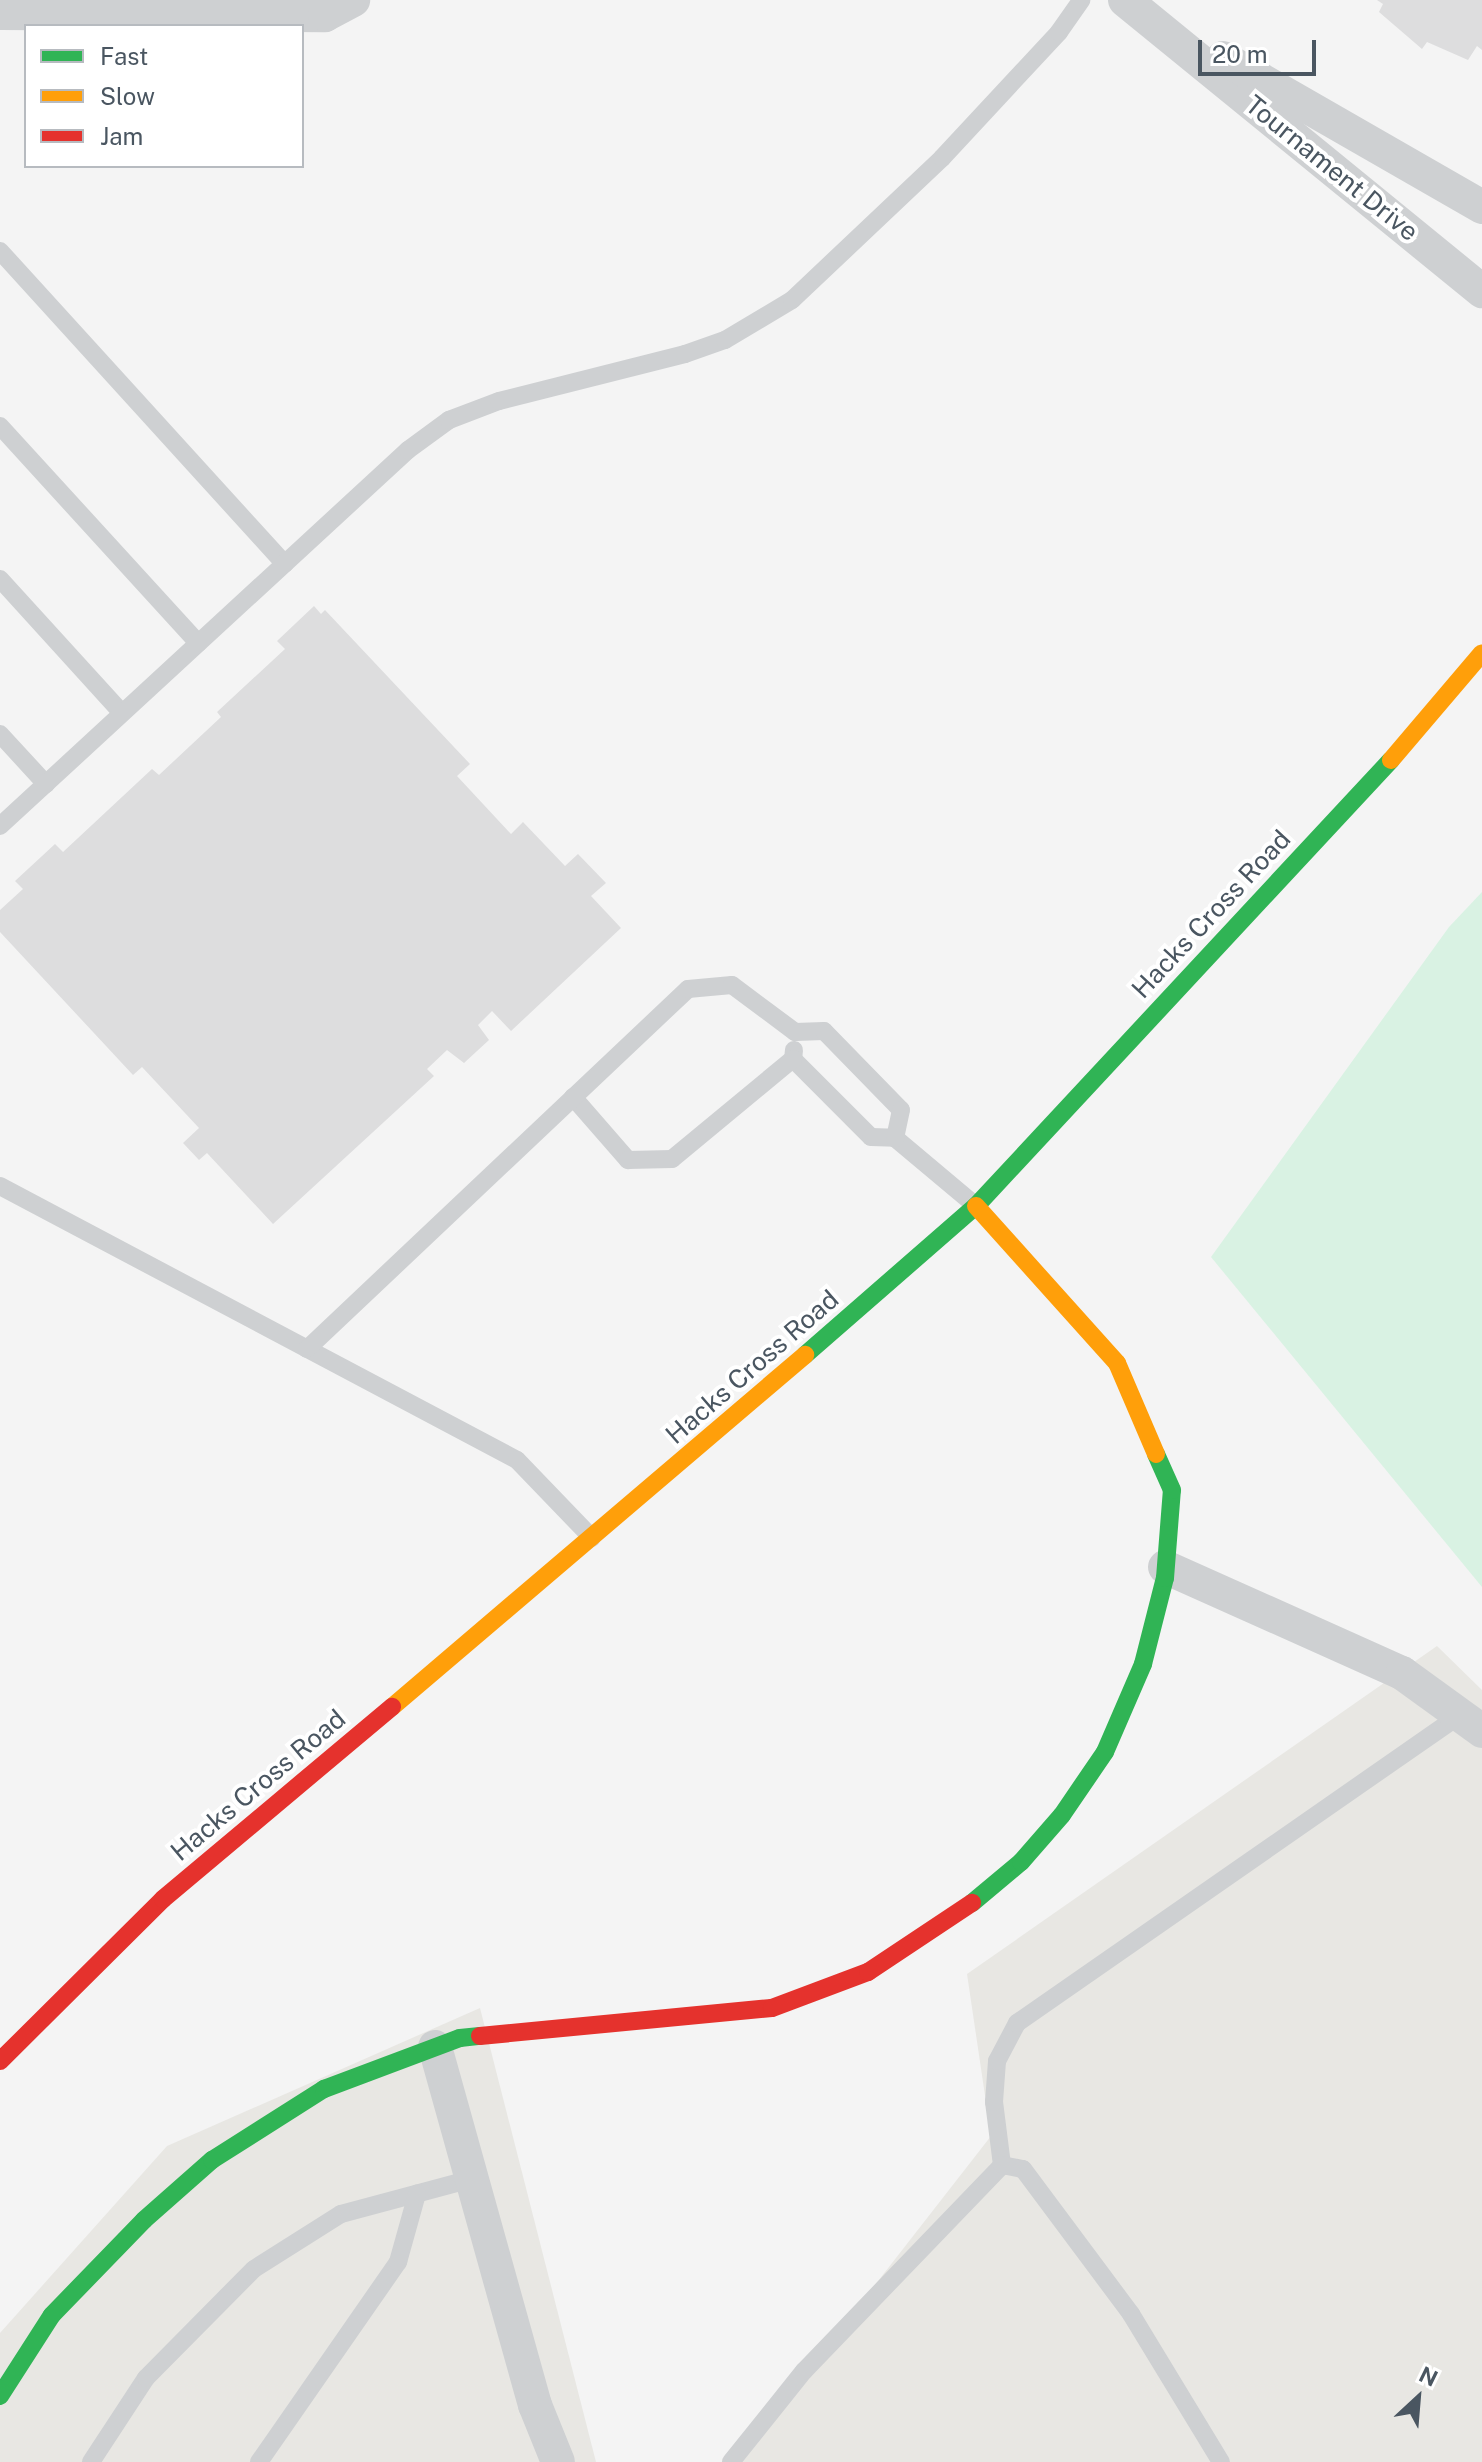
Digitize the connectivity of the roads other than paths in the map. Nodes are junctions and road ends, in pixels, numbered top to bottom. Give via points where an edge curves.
1 (353, 0) edge
2 (1081, 0) edge
3 (1135, 7) edge
4 (0, 13) edge
5 (1482, 207) edge
6 (0, 251) edge
7 (1482, 291) edge
8 (0, 426) edge
9 (285, 564) junction
10 (0, 579) edge
11 (198, 643) junction
12 (1482, 653) edge
13 (1469, 698) dead end
14 (122, 713) junction
15 (1430, 718) junction
16 (0, 734) edge
17 (46, 784) junction
18 (0, 826) edge
19 (795, 1032) junction
20 (793, 1059) junction
21 (573, 1097) junction
22 (895, 1138) junction
23 (0, 1186) edge
24 (976, 1206) junction
25 (307, 1349) junction
26 (592, 1538) junction
27 (1165, 1567) junction
28 (1471, 1723) edge
29 (435, 2047) junction
30 (0, 2061) edge
31 (1002, 2165) junction
32 (472, 2179) junction
33 (417, 2194) junction
34 (0, 2396) edge
35 (91, 2462) edge
36 (259, 2462) edge
37 (558, 2462) edge
38 (731, 2462) edge
39 (1221, 2462) edge

1 - 4 street via 325,15
2 - 9 lane via 1059,32 942,158 815,281 765,319 685,354 499,401 449,420 408,450
3 - 5 street, Tournament Drive
3 - 7 street, Tournament Drive
6 - 9 lane
8 - 11 lane
9 - 11 lane
10 - 14 lane
11 - 14 lane
12 - 15 main road, Hacks Cross Road
13 - 15 main road
14 - 17 lane
15 - 24 main road, Hacks Cross Road
16 - 17 lane
17 - 18 lane
19 - 20 lane
19 - 21 lane via 732,985 688,989
19 - 22 lane via 824,1031 901,1110
20 - 21 lane via 672,1159 628,1160
20 - 22 lane via 871,1137
21 - 25 lane
22 - 24 lane
23 - 25 lane
24 - 26 main road, Hacks Cross Road
24 - 27 main road via 1117,1363 1172,1490
25 - 26 lane via 517,1460
26 - 30 main road, Hacks Cross Road via 163,1899
27 - 28 street via 1402,1673
27 - 29 main road via 1143,1664 1105,1752 1062,1815 1021,1862 953,1919 868,1972 772,2008 460,2038
28 - 31 lane via 1017,2023 997,2061 994,2102
29 - 32 street
29 - 34 main road via 324,2089 212,2160 144,2220 52,2315
31 - 38 lane via 804,2371
31 - 39 lane via 1023,2169 1123,2303
32 - 33 lane
32 - 37 street via 535,2405
33 - 35 lane via 341,2214 254,2269 146,2378
33 - 36 lane via 398,2262

